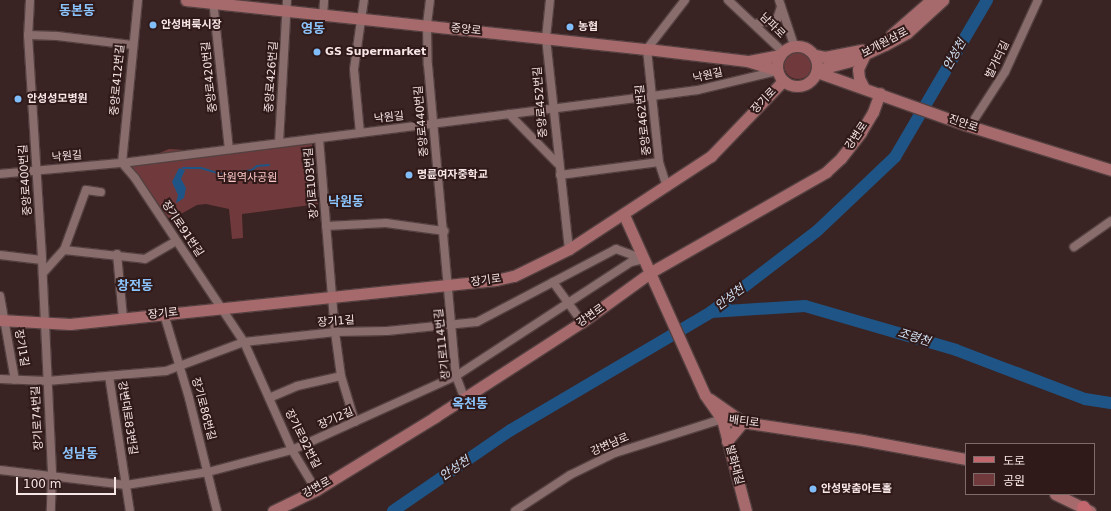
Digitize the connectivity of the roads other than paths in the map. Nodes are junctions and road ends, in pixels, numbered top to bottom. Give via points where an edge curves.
1 (30, 0) edge
2 (138, 0) edge
3 (186, 0) edge
4 (287, 0) edge
5 (324, 0) edge
6 (364, 0) edge
7 (430, 0) edge
8 (550, 0) edge
9 (685, 0) edge
10 (728, 0) edge
11 (931, 0) edge
12 (943, 0) edge
13 (1038, 0) edge
14 (213, 1) edge
15 (780, 3) edge
16 (287, 12) junction
17 (323, 16) junction
18 (362, 18) junction
19 (755, 24) junction
20 (427, 26) junction
21 (28, 35) junction
22 (546, 38) junction
23 (132, 45) junction
24 (794, 46) junction
25 (647, 49) junction
26 (781, 53) junction
27 (865, 54) junction
28 (815, 55) junction
29 (747, 61) junction
30 (777, 70) junction
31 (817, 71) junction
32 (783, 81) junction
33 (864, 88) junction
34 (885, 95) junction
35 (652, 96) junction
36 (552, 109) junction
37 (509, 114) junction
38 (433, 124) junction
39 (968, 126) junction
40 (360, 132) junction
41 (319, 138) junction
42 (279, 143) junction
43 (229, 149) junction
44 (659, 162) junction
45 (122, 163) junction
46 (558, 164) junction
47 (1111, 170) edge
48 (36, 171) junction
49 (0, 174) edge
50 (560, 176) junction
51 (667, 187) junction
52 (101, 192) dead end
53 (624, 215) junction
54 (1111, 221) edge
55 (326, 226) junction
56 (444, 231) junction
57 (176, 241) junction
58 (1074, 247) dead end
59 (569, 249) junction
60 (64, 250) junction
61 (116, 254) junction
62 (0, 255) edge
63 (644, 259) junction
64 (42, 260) junction
65 (43, 273) junction
66 (652, 275) junction
67 (553, 282) junction
68 (449, 285) junction
69 (0, 296) edge
70 (333, 297) junction
71 (570, 304) junction
72 (222, 308) junction
73 (164, 314) junction
74 (123, 318) junction
75 (2, 320) edge
76 (582, 322) junction
77 (45, 323) junction
78 (451, 324) junction
79 (335, 332) junction
80 (244, 342) junction
81 (180, 368) junction
82 (109, 376) junction
83 (342, 376) junction
84 (456, 376) junction
85 (0, 379) edge
86 (15, 380) junction
87 (47, 381) junction
88 (269, 398) junction
89 (465, 399) junction
90 (714, 406) junction
91 (722, 419) junction
92 (355, 422) junction
93 (743, 422) junction
94 (727, 441) junction
95 (292, 450) junction
96 (965, 459) edge
97 (0, 470) edge
98 (208, 472) junction
99 (52, 476) junction
100 (126, 485) junction
101 (316, 490) junction
102 (1057, 495) edge
103 (1086, 510) edge
104 (51, 511) edge
105 (130, 511) edge
106 (217, 511) edge
107 (273, 511) edge
108 (516, 511) edge
109 (746, 511) edge

1 - 21 street, 중앙로400번길
2 - 23 street, 중앙로412번길
3 - 14 main road, 중앙로
4 - 16 street, 중앙로426번길
5 - 17 street
6 - 18 street
7 - 20 street, 중앙로440번길
8 - 22 street, 중앙로452번길
9 - 25 street
10 - 19 street, 남파로
11 - 28 main road, 보개원삼로 via 889,37 861,50 825,57
12 - 27 main road, 보개원삼로 via 907,32
13 - 39 street, 벌가터길 via 1005,72
14 - 16 main road, 중앙로
14 - 43 street, 중앙로420번길
15 - 19 street via 777,19
15 - 24 street
16 - 17 main road, 중앙로
16 - 42 street, 중앙로426번길
17 - 18 main road, 중앙로
18 - 20 main road, 중앙로
18 - 40 street via 354,69
19 - 26 street, 남파로
20 - 22 main road, 중앙로
20 - 38 street, 중앙로440번길
21 - 23 street
21 - 48 street, 중앙로400번길
22 - 25 main road, 중앙로
22 - 36 street, 중앙로452번길
23 - 45 street, 중앙로412번길
24 - 26 main road
24 - 28 main road via 808,48
25 - 29 main road, 중앙로
25 - 35 street, 중앙로462번길
26 - 29 main road, 중앙로
26 - 30 main road
27 - 31 main road, 보개원삼로
27 - 33 main road via 858,68
28 - 31 main road
29 - 30 main road, 중앙로
30 - 32 main road
30 - 35 street, 낙원길 via 698,90
31 - 32 main road via 808,83 802,86
31 - 33 main road, 진안로
32 - 51 main road, 장기로 via 711,156
33 - 34 main road, 진안로
34 - 39 main road, 진안로
34 - 66 main road, 강변로 via 841,158 826,172
35 - 36 street, 낙원길
35 - 44 street, 중앙로462번길
36 - 37 street, 낙원길
36 - 46 street, 중앙로452번길
37 - 38 street, 낙원길
37 - 46 street, 중앙로452번길
38 - 40 street, 낙원길
38 - 56 street, 중앙로440번길
39 - 47 main road, 진안로
40 - 41 street, 낙원길
41 - 42 street, 낙원길
41 - 55 street, 장기로103번길
42 - 43 street, 낙원길
43 - 45 street, 낙원길
44 - 50 street
44 - 51 street, 중앙로462번길
45 - 48 street, 낙원길
45 - 57 street, 장기로91번길 via 135,178
46 - 50 street, 중앙로452번길
48 - 49 street, 낙원길
48 - 64 street, 중앙로400번길
50 - 59 street, 중앙로452번길
51 - 53 main road, 장기로
52 - 60 street via 86,190
53 - 59 main road, 장기로
53 - 63 main road, 배티로
54 - 58 street
55 - 56 street, 장기로103번길 via 386,223
55 - 70 street, 장기로103번길
56 - 68 street, 중앙로440번길
57 - 61 street via 145,258
57 - 72 street, 장기로91번길
59 - 68 main road, 장기로 via 514,276
60 - 61 street
60 - 65 street
61 - 74 street
62 - 64 street
63 - 66 main road, 배티로
63 - 67 street, 장기1길 via 616,249
63 - 71 street, 장기2길 via 631,262
64 - 65 street, 중앙로400번길
65 - 77 street, 중앙로400번길
66 - 76 main road, 강변로
66 - 90 main road, 배티로 via 705,395
67 - 71 street
67 - 78 street, 장기1길 via 477,322
68 - 70 main road, 장기로
68 - 78 street, 장기로114번길
69 - 75 street, 장기1길
70 - 72 main road, 장기로
70 - 79 street, 장기로103번길
71 - 76 street
71 - 84 street, 장기2길
72 - 73 main road, 장기로
72 - 80 street, 장기로92번길
73 - 74 main road, 장기로
73 - 81 street, 장기로86번길
74 - 77 main road, 장기로 via 70,324
75 - 77 main road, 장기로
75 - 86 street, 장기1길
76 - 89 main road, 강변로
77 - 87 street, 장기로74번길
78 - 79 street, 장기1길 via 387,331
78 - 84 street, 장기로114번길
79 - 80 street, 장기1길
79 - 83 street, 장기로103번길
80 - 81 street, 장기1길
80 - 88 street, 장기로92번길
81 - 82 street, 장기1길
81 - 98 street, 장기로86번길
82 - 87 street, 장기1길
82 - 100 street, 강변대로83번길
83 - 88 street via 297,386
83 - 92 street, 장기로103번길
84 - 89 street, 장기로114번길
84 - 92 street, 장기2길
85 - 86 street, 장기1길
86 - 87 street, 장기1길
87 - 99 street, 장기로74번길
88 - 95 street, 장기로92번길
89 - 101 main road, 강변로
90 - 91 main road, 배티로
90 - 93 main road
91 - 93 main road, 배티로
91 - 94 main road, 발화대길
91 - 108 street, 강변남로 via 615,453 570,476
92 - 95 street, 장기2길
93 - 94 main road
93 - 96 main road, 배티로
94 - 109 main road, 발화대길
95 - 98 street, 장기2길
95 - 101 street, 장기로92번길
97 - 99 street, 장기2길
98 - 100 street, 장기2길
98 - 106 street, 장기로86번길
99 - 100 street, 장기2길
99 - 104 street, 장기로74번길
100 - 105 street, 강변대로83번길
101 - 107 main road, 강변로
102 - 103 main road

